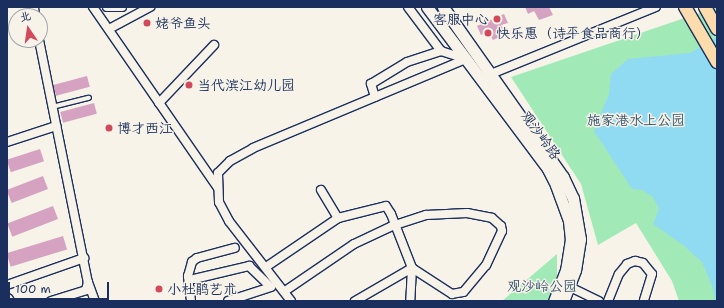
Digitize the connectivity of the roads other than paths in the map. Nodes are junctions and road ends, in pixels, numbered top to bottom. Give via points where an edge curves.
1 (93, 7) edge
2 (107, 7) edge
3 (122, 7) edge
4 (150, 7) edge
5 (408, 7) edge
6 (427, 7) edge
7 (443, 7) edge
8 (656, 7) edge
9 (684, 7) edge
10 (705, 7) edge
11 (714, 24) edge
12 (109, 29) junction
13 (214, 45) dead end
14 (41, 48) edge
15 (442, 51) junction
16 (466, 59) junction
17 (717, 62) edge
18 (485, 76) junction
19 (375, 97) junction
20 (89, 98) dead end
21 (159, 103) junction
22 (52, 107) junction
23 (56, 126) junction
24 (7, 142) edge
25 (218, 188) junction
26 (321, 190) dead end
27 (338, 218) junction
28 (395, 225) junction
29 (235, 248) dead end
30 (84, 258) junction
31 (266, 267) junction
32 (412, 268) junction
33 (194, 279) dead end
34 (7, 285) edge
35 (87, 286) junction
36 (570, 287) junction
37 (285, 291) junction
38 (51, 301) edge
39 (90, 301) edge
40 (95, 301) edge
41 (191, 301) edge
42 (228, 301) edge
43 (291, 301) edge
44 (355, 301) edge
45 (410, 301) edge
46 (554, 301) edge
47 (563, 301) edge
48 (599, 301) edge
49 (608, 301) edge
50 (644, 301) edge

1 - 12 street
2 - 3 street
4 - 12 street
5 - 15 street
6 - 16 main road, 观沙岭路
7 - 18 main road, 观沙岭路
8 - 18 street
9 - 17 main road
10 - 11 main road
12 - 21 street
13 - 21 street
14 - 22 street
15 - 16 street
15 - 19 street via 407,62 371,84
16 - 18 main road, 观沙岭路
16 - 19 street
18 - 36 main road, 观沙岭路 via 563,177 573,198 580,239
18 - 46 main road, 观沙岭路 via 548,169 569,221 570,255
19 - 25 street via 253,148 230,161 218,173
20 - 22 lane
21 - 25 street
22 - 23 street
23 - 24 street
23 - 30 street
25 - 31 street via 219,202 229,221
26 - 27 street
27 - 28 street via 382,205 389,208
27 - 31 street
28 - 32 street
28 - 32 street via 426,215 467,213 492,218 501,226 502,231 486,265 462,292 452,294
28 - 37 street via 354,244
29 - 41 street via 197,258 192,262 188,276
30 - 34 street
30 - 35 street
31 - 37 street
32 - 44 street
32 - 45 street
33 - 42 street via 249,266 271,287
35 - 38 street
35 - 39 street
35 - 40 street
36 - 47 main road, 观沙岭路
36 - 48 street
37 - 43 street
49 - 50 street via 619,274 627,264 635,261 643,263 652,274

